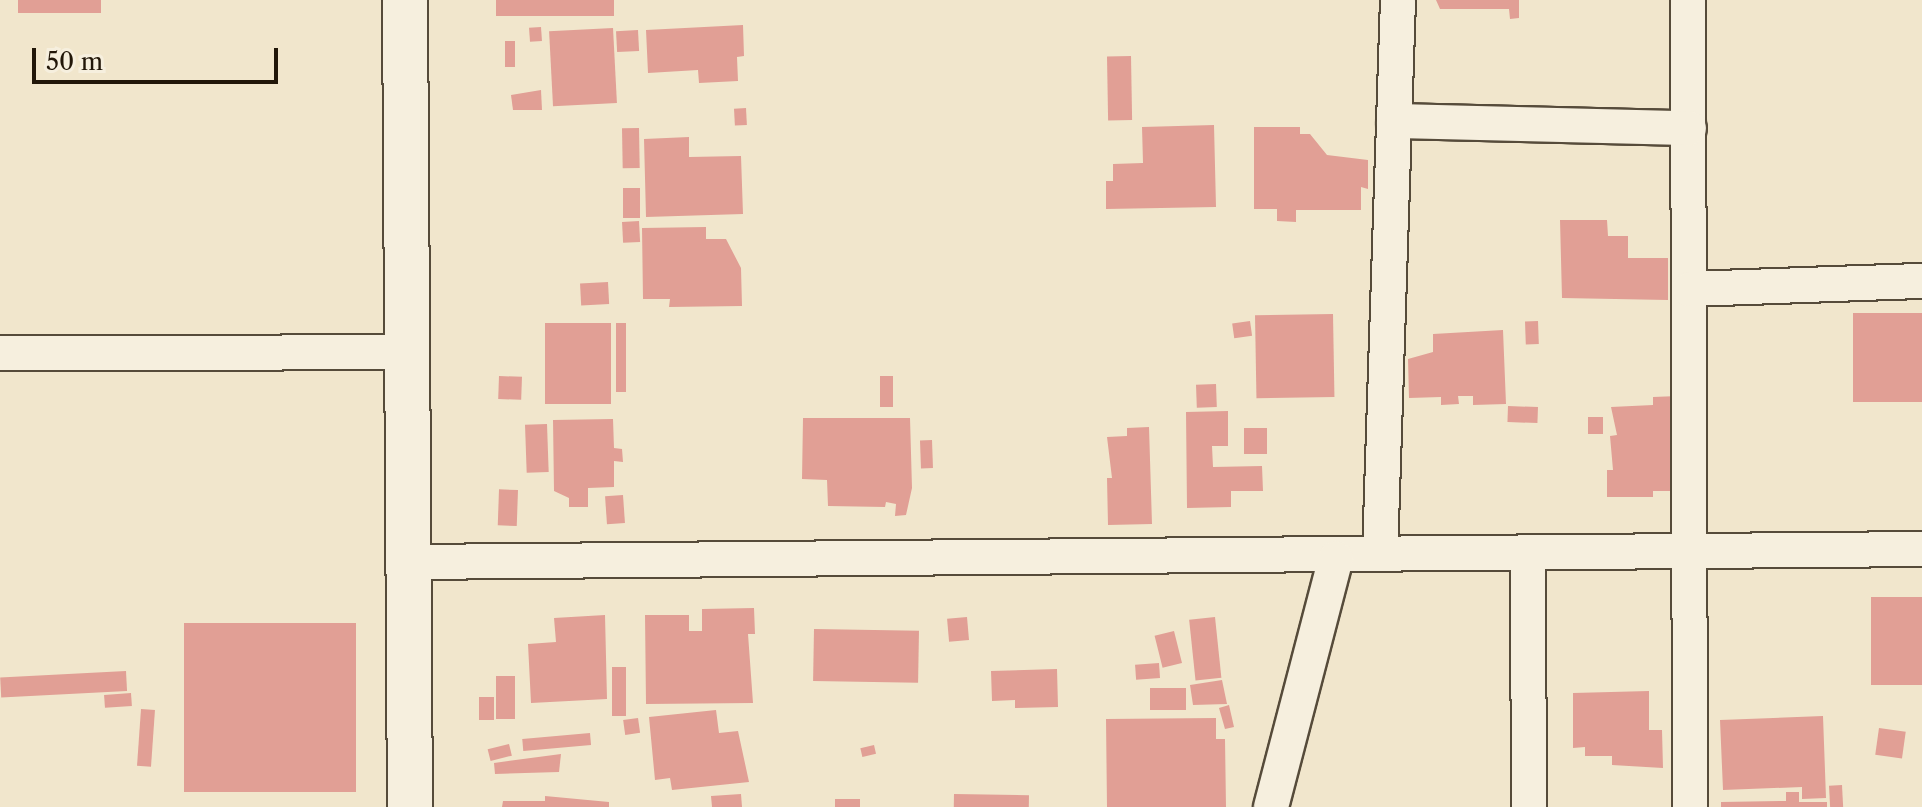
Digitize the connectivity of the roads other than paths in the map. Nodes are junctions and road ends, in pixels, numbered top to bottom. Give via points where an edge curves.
1 (405, 0) edge
2 (1398, 0) edge
3 (1688, 0) edge
4 (1394, 121) junction
5 (1689, 128) junction
6 (1922, 281) edge
7 (1690, 289) junction
8 (407, 352) junction
9 (0, 353) edge
10 (1922, 549) edge
11 (1689, 551) junction
12 (1528, 552) junction
13 (1380, 554) junction
14 (1336, 558) junction
15 (408, 562) junction
16 (410, 807) edge
17 (1271, 807) edge
18 (1529, 807) edge
19 (1690, 807) edge

1 - 8 street
2 - 4 street
3 - 5 street
4 - 5 street
4 - 13 street
5 - 7 street
6 - 7 street
7 - 11 street
8 - 9 street
8 - 15 street
10 - 11 street
11 - 12 street
11 - 19 street
12 - 13 street
12 - 18 street
13 - 14 street
14 - 15 street
14 - 17 street
15 - 16 street

